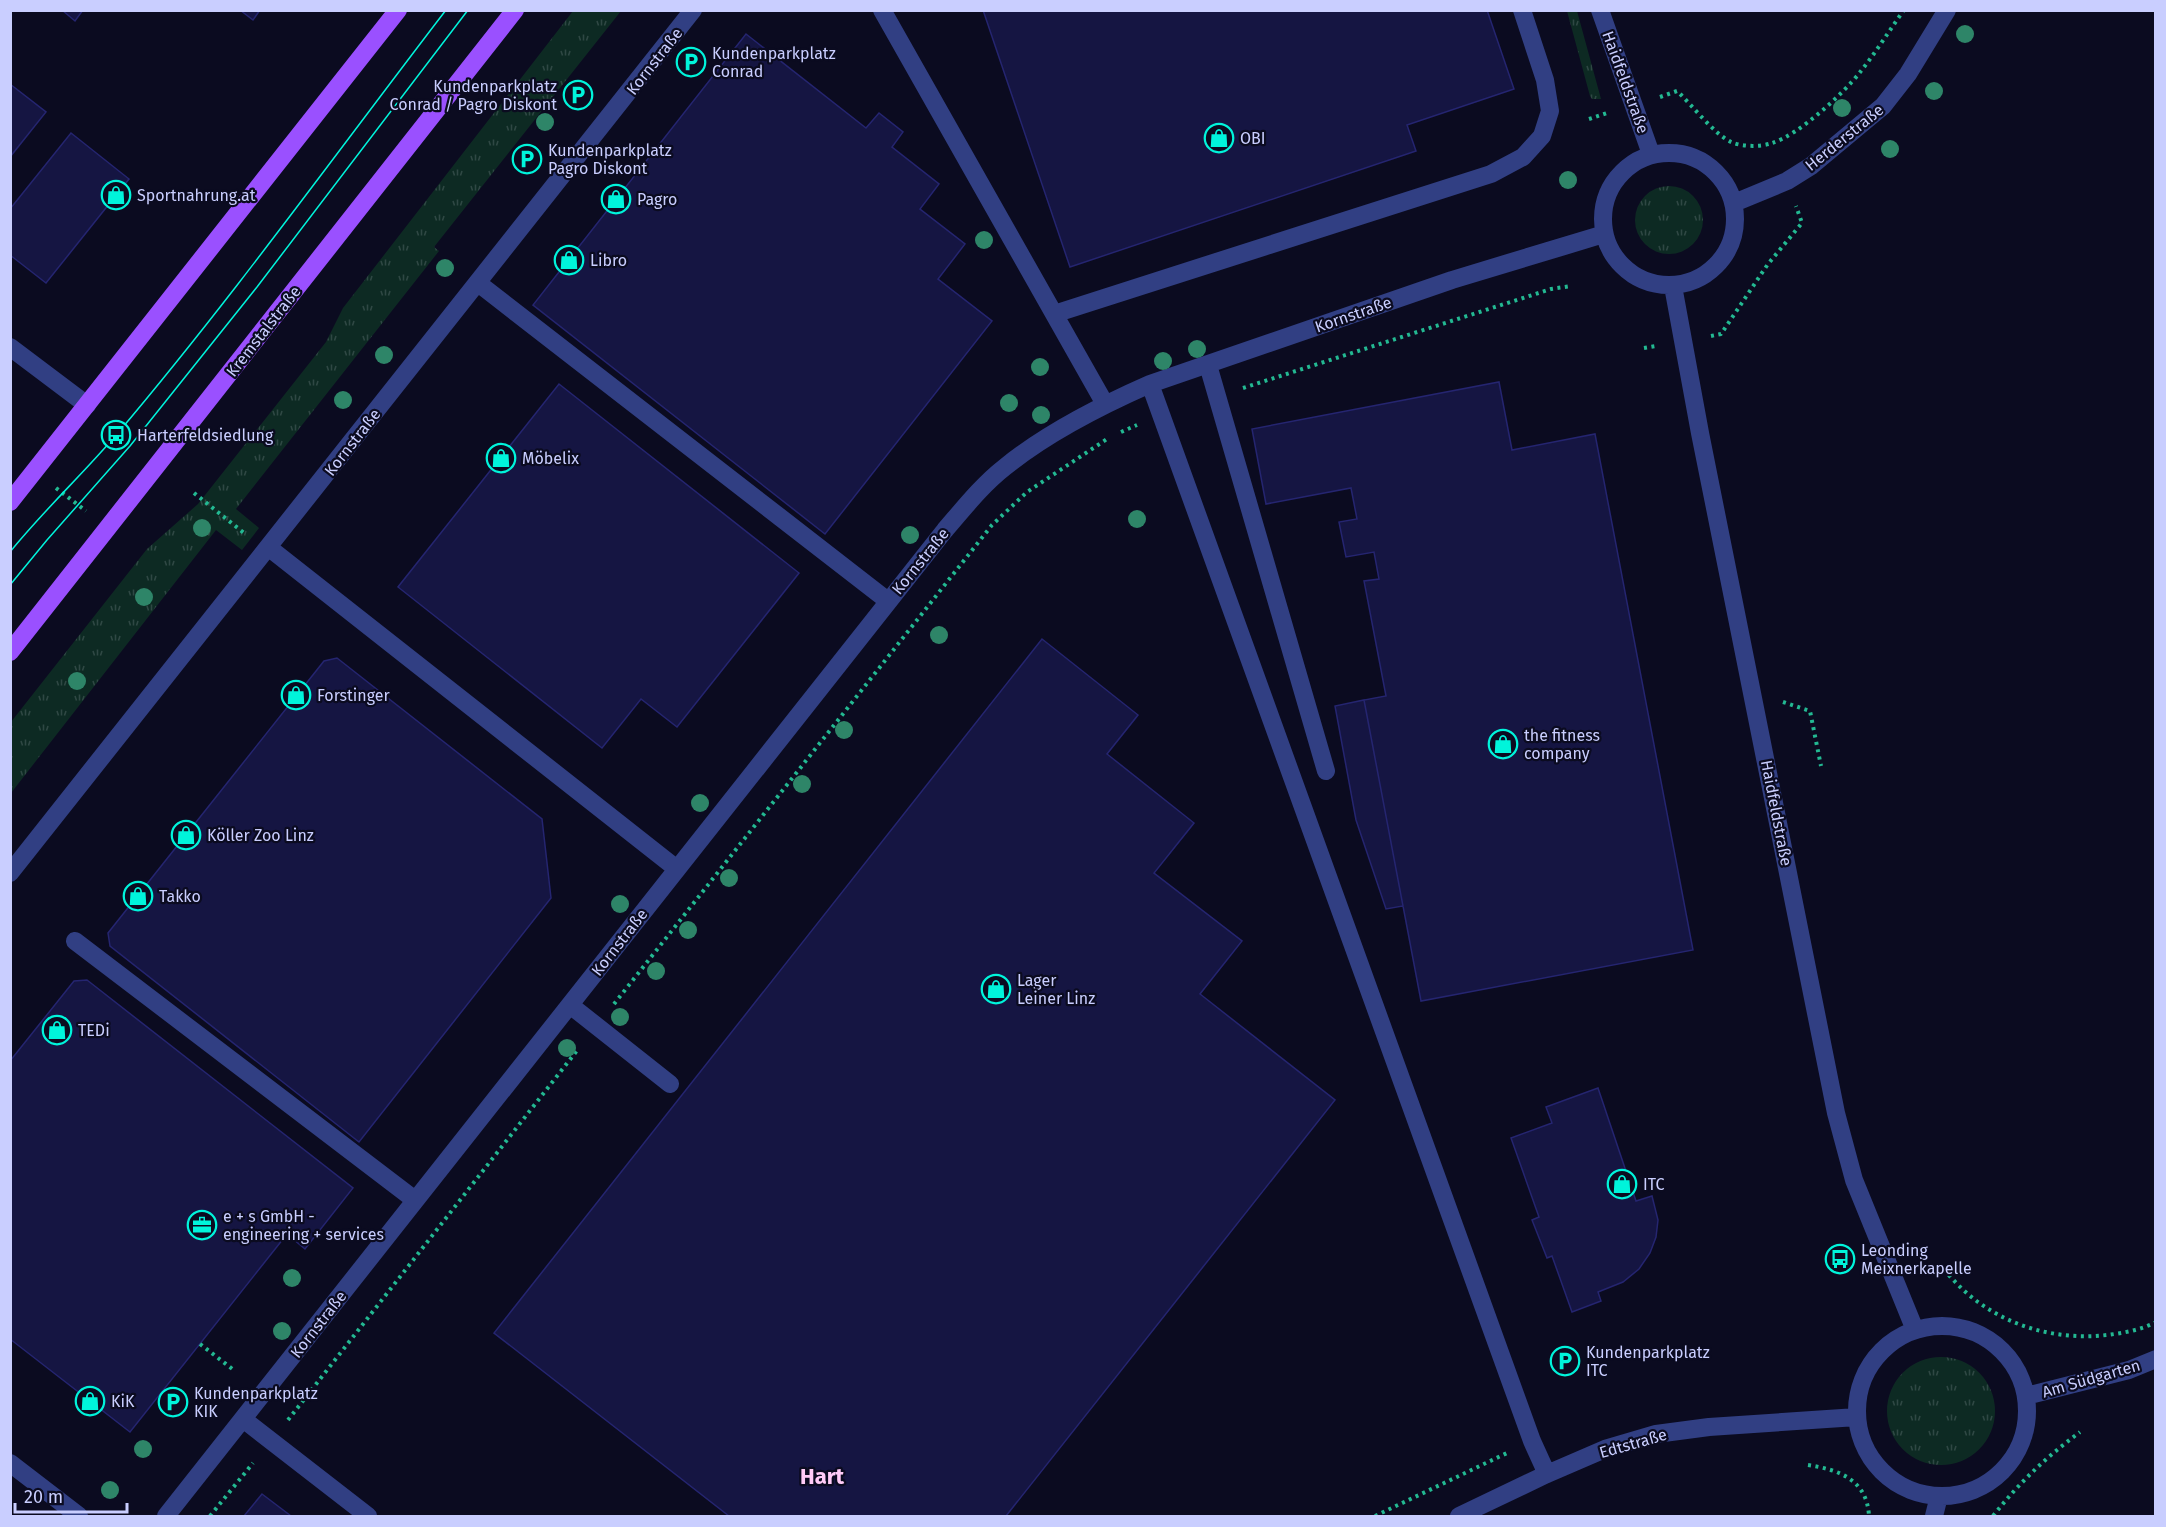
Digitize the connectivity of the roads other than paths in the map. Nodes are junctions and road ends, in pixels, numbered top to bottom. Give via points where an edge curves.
1 (398, 10) edge
2 (515, 10) edge
3 (693, 10) edge
4 (882, 10) edge
5 (1522, 10) edge
6 (1600, 10) edge
7 (1947, 10) edge
8 (1651, 154) junction
9 (1734, 203) junction
10 (1604, 234) junction
11 (478, 283) junction
12 (1673, 286) junction
13 (1054, 314) junction
14 (10, 347) edge
15 (1208, 365) junction
16 (1150, 384) junction
17 (1105, 404) junction
18 (87, 405) junction
19 (10, 502) edge
20 (267, 549) junction
21 (888, 601) junction
22 (10, 652) edge
23 (1326, 771) dead end
24 (677, 869) junction
25 (10, 873) edge
26 (75, 941) dead end
27 (570, 1005) junction
28 (670, 1084) dead end
29 (415, 1200) junction
30 (1915, 1330) junction
31 (2156, 1359) edge
32 (2026, 1396) junction
33 (1857, 1418) junction
34 (243, 1419) junction
35 (10, 1463) edge
36 (1547, 1474) junction
37 (1939, 1496) junction
38 (80, 1516) edge
39 (166, 1516) edge
40 (368, 1516) edge
41 (1459, 1516) edge
42 (1934, 1516) edge

1 - 18 main road
2 - 22 main road, Kremstalstraße
3 - 11 street, Kornstraße
4 - 13 street
5 - 13 street via 1545,80 1550,111 1542,136 1523,157 1491,174
6 - 8 street, Haidfeldstraße
7 - 9 street, Herderstraße via 1908,74 1883,106 1787,181
8 - 9 street via 1676,153 1700,159 1723,179
8 - 10 street via 1628,166 1611,186 1603,213
9 - 12 street via 1736,225 1729,249 1718,265 1696,280
10 - 12 street via 1612,254 1628,272 1646,281
10 - 15 street, Kornstraße via 1452,280
11 - 20 street, Kornstraße
11 - 21 street
12 - 30 street, Haidfeldstraße via 1836,1113 1854,1180
13 - 17 street
14 - 18 street
15 - 16 street, Kornstraße
15 - 23 street
16 - 17 street, Kornstraße
16 - 36 street
17 - 21 street, Kornstraße via 1005,467 974,496
18 - 19 main road
20 - 24 street
20 - 25 street, Kornstraße
21 - 24 street, Kornstraße
24 - 27 street, Kornstraße
26 - 29 street
27 - 28 street
27 - 29 street, Kornstraße
29 - 34 street, Kornstraße
30 - 32 street via 1939,1326 1965,1329 1986,1339 2005,1354
30 - 33 street via 1894,1340 1875,1358 1857,1397
31 - 32 street, Am Südgarten via 2129,1370
32 - 37 street via 2026,1421 2018,1450 2001,1473 1981,1487
33 - 36 street, Edtstraße via 1656,1434 1605,1449
33 - 37 street via 1866,1451 1885,1475 1910,1490
34 - 39 street, Kornstraße
34 - 40 street
35 - 38 street
36 - 41 street, Edtstraße
37 - 42 street

